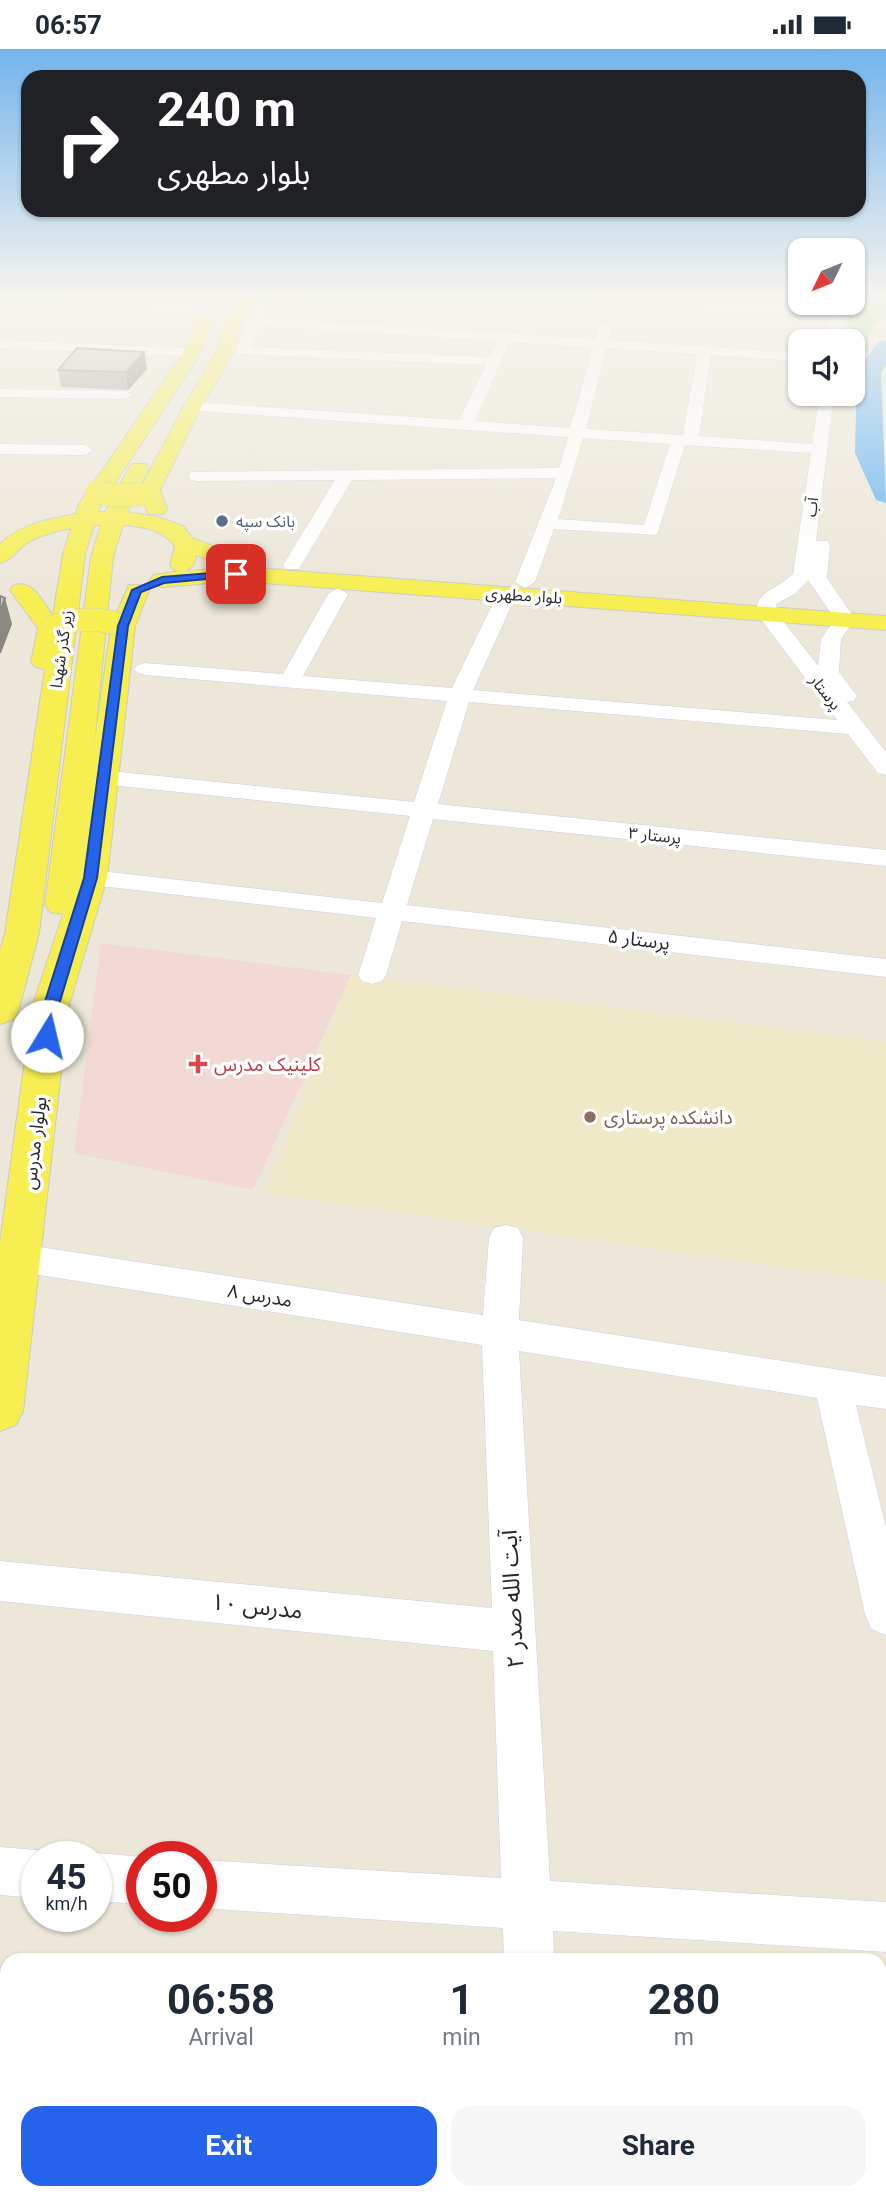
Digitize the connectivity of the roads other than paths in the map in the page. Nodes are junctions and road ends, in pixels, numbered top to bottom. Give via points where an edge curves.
1 (83, 394) edge
2 (148, 394) edge
3 (165, 394) edge
4 (183, 394) edge
5 (200, 394) edge
6 (474, 394) edge
7 (587, 394) edge
8 (695, 394) edge
9 (125, 395) edge
10 (825, 406) edge
11 (837, 406) edge
12 (192, 407) junction
13 (453, 428) junction
14 (577, 433) junction
15 (685, 440) junction
16 (0, 449) edge
17 (819, 449) junction
18 (85, 450) dead end
19 (566, 473) junction
20 (345, 475) junction
21 (197, 476) dead end
22 (94, 490) junction
23 (145, 492) junction
24 (546, 523) junction
25 (53, 524) junction
26 (160, 524) junction
27 (187, 543) junction
28 (1, 551) edge
29 (292, 565) junction
30 (162, 580) junction
31 (11, 582) edge
32 (525, 582) junction
33 (137, 590) junction
34 (338, 594) dead end
35 (767, 607) junction
36 (500, 609) dead end
37 (843, 613) junction
38 (884, 614) edge
39 (123, 626) junction
40 (50, 628) junction
41 (145, 669) dead end
42 (289, 682) junction
43 (460, 695) junction
44 (855, 728) junction
45 (886, 746) edge
46 (886, 768) edge
47 (120, 779) dead end
48 (423, 812) junction
49 (886, 858) edge
50 (110, 880) dead end
51 (392, 911) junction
52 (886, 968) edge
53 (372, 975) dead end
54 (0, 1006) edge
55 (50, 1008) junction
56 (0, 1012) edge
57 (506, 1238) dead end
58 (20, 1258) junction
59 (500, 1332) junction
60 (832, 1383) junction
61 (886, 1393) edge
62 (0, 1411) edge
63 (0, 1581) edge
64 (886, 1614) edge
65 (513, 1632) junction
66 (0, 1871) edge
67 (21, 1873) edge
68 (217, 1885) edge
69 (526, 1904) junction
70 (886, 1927) edge
71 (529, 1953) edge

1 - 9 street
2 - 22 main road via 107,455
3 - 56 main road, زیر گذر شهدا via 90,504 74,554 22,933
4 - 55 main road, زیر گذر شهدا via 119,503 102,557
5 - 12 main road
6 - 13 street
7 - 14 street
8 - 15 street
10 - 17 street, آب
11 - 37 street, آب via 817,578
12 - 13 street
12 - 23 main road
13 - 14 street
14 - 15 street
14 - 19 street
15 - 17 street
15 - 24 street via 651,531
16 - 18 street
17 - 35 street, آب via 802,576
19 - 20 street via 432,468
19 - 24 street
20 - 21 street
20 - 29 street
22 - 23 main road, bridge via 117,496
22 - 25 main road
23 - 26 main road
24 - 32 street
25 - 26 main road via 110,517
25 - 28 main road via 16,539
26 - 27 main road, بلوار مطهری
27 - 29 main road, بلوار مطهری via 218,556
27 - 30 main road via 188,556 180,569
29 - 32 main road, بلوار مطهری
30 - 33 main road
30 - 35 main road, بلوار مطهری via 236,574
31 - 33 main road via 47,596 76,599
31 - 40 main road
32 - 35 main road, بلوار مطهری
33 - 39 main road, بولوار مدرس
34 - 42 street
35 - 37 main road, بلوار مطهری
35 - 44 street, پرستار
36 - 43 street
37 - 38 main road, بلوار مطهری
37 - 45 street, پرستار via 831,639 828,672
39 - 40 main road, bridge via 89,618
39 - 55 main road, بولوار مدرس via 90,878
40 - 54 main road via 9,867
41 - 42 street
42 - 43 street
43 - 44 street
43 - 48 street
44 - 46 street, پرستار
47 - 48 street, پرستار ۳
48 - 49 street, پرستار ۳
48 - 51 street
50 - 51 street, پرستار ۵
51 - 52 street, پرستار ۵
51 - 53 street
55 - 58 main road, بولوار مدرس
57 - 59 street, آیت الله صدر ۲
58 - 59 street, مدرس ۸
58 - 62 main road, بولوار مدرس
59 - 60 street, مدرس ۸
59 - 65 street, آیت الله صدر ۲
60 - 61 street, مدرس ۸
60 - 64 street
63 - 65 street, مدرس ۱۰
65 - 69 street, آیت الله صدر ۲
66 - 67 street
68 - 69 street
69 - 70 street
69 - 71 street, آیت الله صدر ۲

